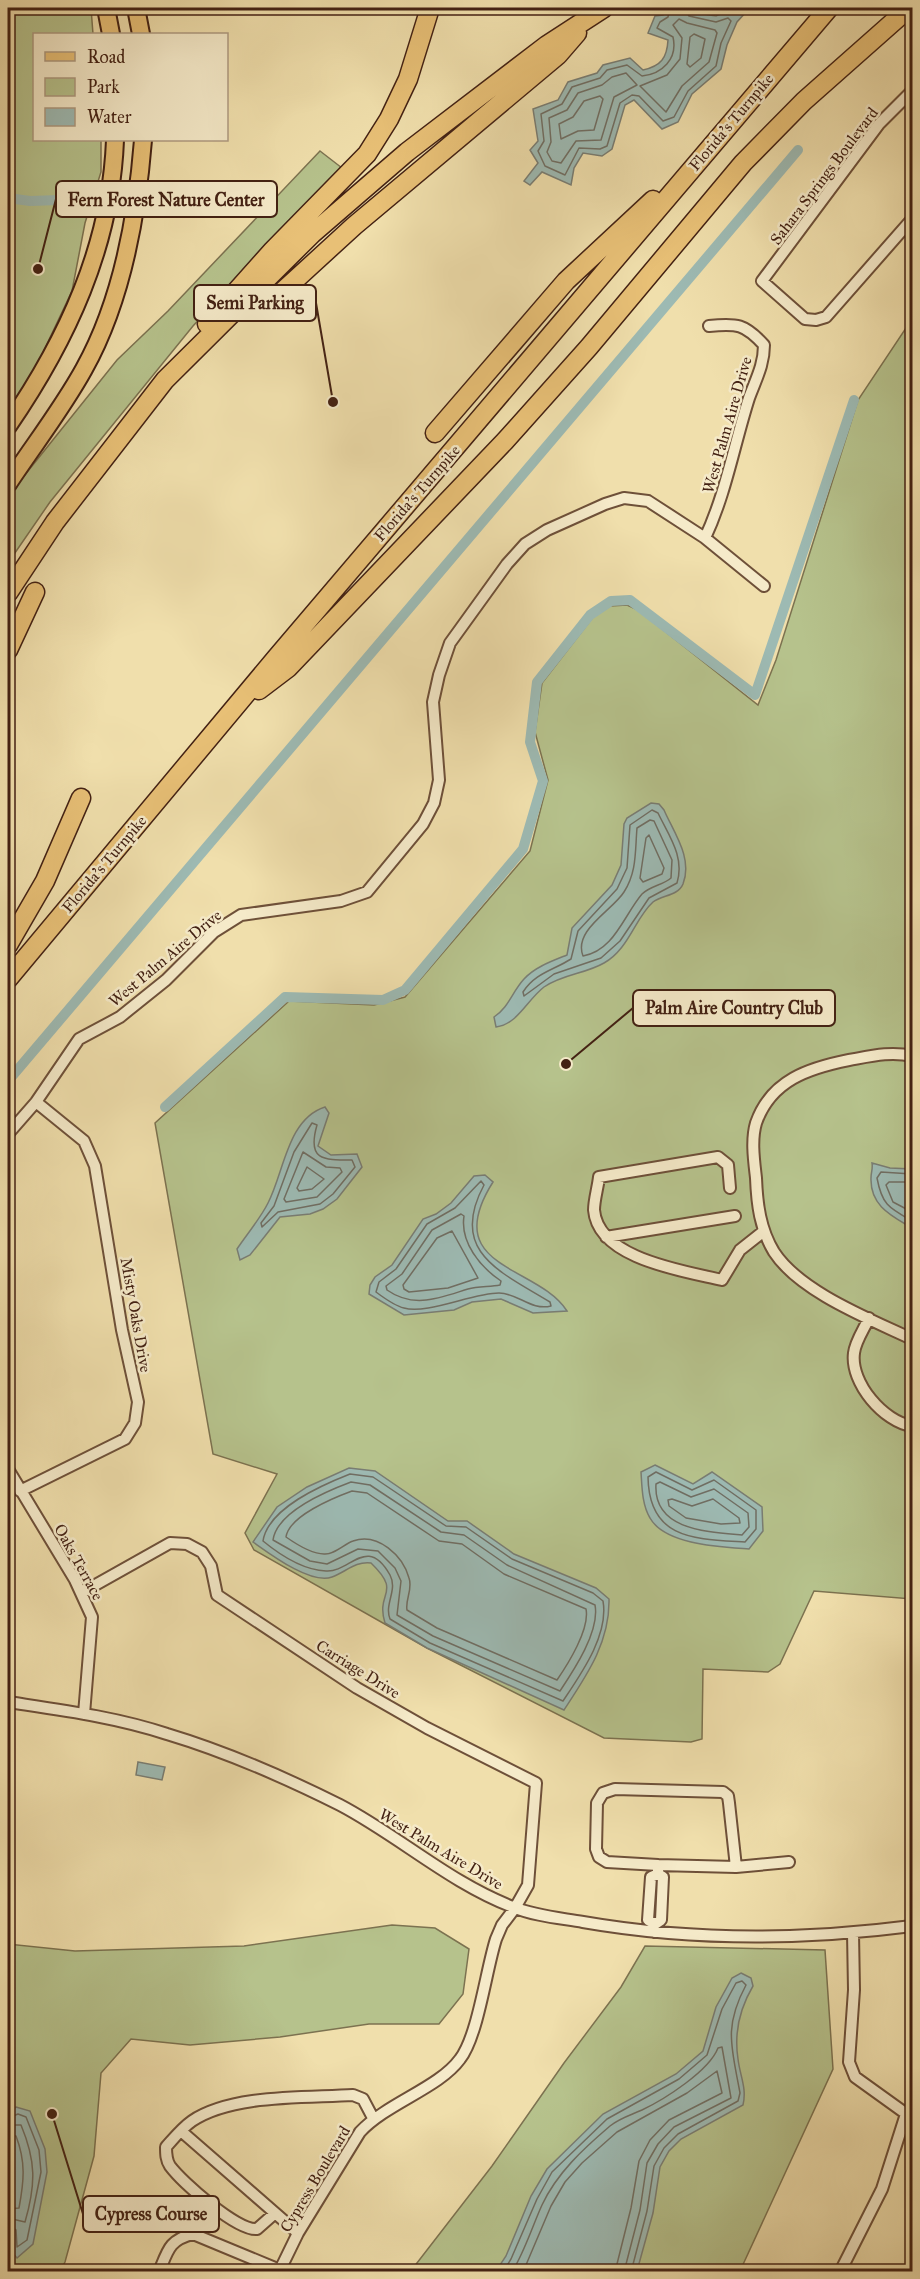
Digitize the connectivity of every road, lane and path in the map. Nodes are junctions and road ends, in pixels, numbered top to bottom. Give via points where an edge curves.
1 (106, 8) edge
2 (430, 8) edge
3 (829, 8) edge
4 (909, 8) edge
5 (137, 10) edge
6 (597, 13) edge
7 (111, 33) edge
8 (141, 33) edge
9 (912, 91) edge
10 (115, 141) edge
11 (143, 141) edge
12 (678, 185) junction
13 (912, 219) edge
14 (271, 302) dead end
15 (710, 326) dead end
16 (165, 380) junction
17 (8, 426) edge
18 (435, 433) dead end
19 (8, 484) edge
20 (705, 538) junction
21 (764, 586) dead end
22 (35, 592) dead end
23 (8, 593) edge
24 (8, 650) edge
25 (238, 705) junction
26 (81, 798) dead end
27 (8, 945) edge
28 (8, 979) edge
29 (912, 1056) edge
30 (36, 1102) junction
31 (8, 1134) edge
32 (730, 1188) dead end
33 (735, 1216) dead end
34 (764, 1231) junction
35 (606, 1237) junction
36 (868, 1318) junction
37 (912, 1339) edge
38 (912, 1426) edge
39 (8, 1470) edge
40 (20, 1491) junction
41 (81, 1593) junction
42 (8, 1702) edge
43 (84, 1714) junction
44 (789, 1862) dead end
45 (736, 1867) junction
46 (658, 1870) junction
47 (515, 1908) junction
48 (912, 1926) edge
49 (655, 1928) junction
50 (853, 1934) junction
51 (909, 2116) edge
52 (373, 2118) junction
53 (181, 2131) junction
54 (274, 2214) junction
55 (298, 2233) junction
56 (159, 2271) edge
57 (280, 2271) edge
58 (840, 2271) edge

1 - 7 main road
2 - 16 highway via 408,79 367,154 193,339
3 - 12 highway, Florida's Turnpike
4 - 25 highway via 812,94 743,163 505,441 288,668
5 - 8 main road
6 - 14 highway via 558,55 354,226
6 - 16 highway via 548,45 407,152 312,234
9 - 13 street, Sahara Springs Boulevard via 879,124 762,281 805,319 826,316
10 - 17 main road via 108,209 82,292 62,339
11 - 19 main road via 124,262 106,321 85,368
12 - 18 highway via 652,201 566,281
12 - 25 highway, Florida's Turnpike
15 - 20 street, West Palm Aire Drive via 736,323 753,332 764,345 764,363 750,397 720,505
16 - 23 highway via 55,522
20 - 21 street, West Palm Aire Drive
20 - 30 street, West Palm Aire Drive via 648,501 624,498 547,530 525,544 450,643 433,702 439,780 434,803 423,824 367,892 341,901 241,915 214,933 120,1017 79,1039
22 - 24 highway
25 - 28 highway, Florida's Turnpike
26 - 27 highway via 45,881
29 - 34 street via 881,1053 811,1067 775,1090 756,1123 753,1145
30 - 31 street, West Palm Aire Drive
30 - 40 street, Misty Oaks Drive via 84,1141 95,1166 138,1402 135,1423 125,1439
32 - 35 street via 728,1165 718,1157 599,1177 594,1211
33 - 35 street
34 - 35 street via 740,1251 722,1280 630,1256
34 - 36 street via 787,1268
36 - 37 street
36 - 38 street via 854,1351 859,1382 883,1412
39 - 40 street, Oaks Terrace
40 - 41 street, Oaks Terrace
41 - 43 street, Oaks Terrace via 92,1617
41 - 47 street, Carriage Drive via 170,1543 188,1544 202,1552 211,1566 217,1595 357,1688 536,1783 528,1885
42 - 43 street, West Palm Aire Drive
43 - 47 street, West Palm Aire Drive via 165,1733 248,1761 341,1806 480,1893
44 - 45 street
45 - 46 street
45 - 46 street via 728,1796 723,1792 615,1789 603,1793 597,1803 599,1857 607,1862
46 - 49 street via 663,1877 662,1910
47 - 49 street, West Palm Aire Drive via 608,1927
47 - 52 street, Cypress Boulevard via 496,1939 471,2038 461,2059
48 - 50 street, West Palm Aire Drive
49 - 50 street, West Palm Aire Drive via 737,1937
50 - 51 street via 849,2062 855,2077
51 - 58 street via 882,2189
52 - 53 street via 363,2099 353,2095 244,2103 207,2112
52 - 55 street, Cypress Boulevard via 354,2141
53 - 54 street
53 - 54 street via 166,2148 167,2160 229,2220 257,2229
54 - 55 street
55 - 57 street, Cypress Boulevard
56 - 57 street via 169,2247 178,2238 193,2234

